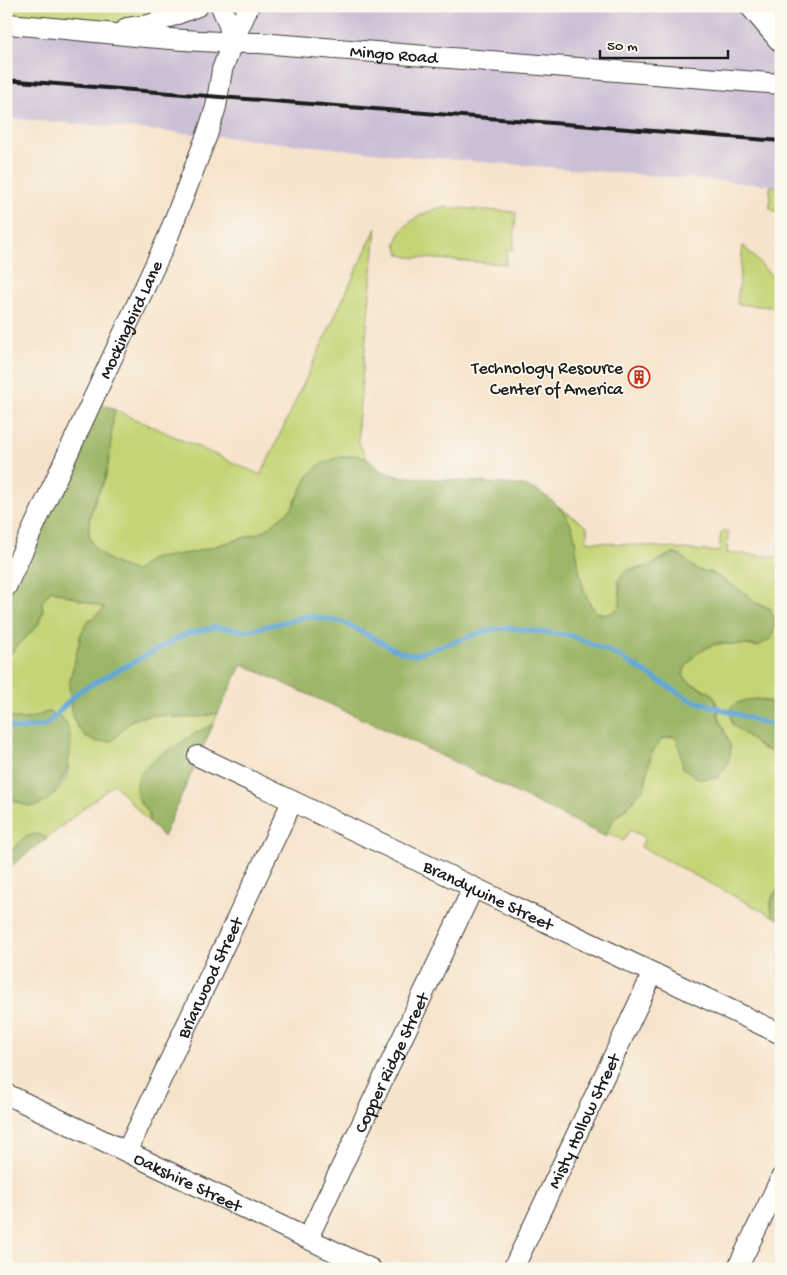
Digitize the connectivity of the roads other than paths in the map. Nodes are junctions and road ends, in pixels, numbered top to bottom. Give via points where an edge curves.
1 (198, 6) edge
2 (221, 6) edge
3 (249, 6) edge
4 (758, 12) edge
5 (6, 24) edge
6 (85, 30) junction
7 (781, 39) edge
8 (232, 43) junction
9 (781, 84) edge
10 (6, 587) edge
11 (198, 756) dead end
12 (292, 802) junction
13 (473, 888) junction
14 (653, 973) junction
15 (781, 1034) edge
16 (6, 1094) edge
17 (127, 1151) junction
18 (781, 1178) edge
19 (308, 1238) junction
20 (371, 1269) edge
21 (513, 1269) edge
22 (737, 1269) edge

1 - 6 street via 149,25
2 - 8 street
3 - 8 street, Mockingbird Lane
4 - 7 main road
5 - 6 street, Mingo Road
6 - 8 street, Mingo Road
8 - 9 street, Mingo Road
8 - 10 street, Mockingbird Lane via 222,70 212,121 168,237
11 - 12 street, Brandywine Street
12 - 13 street, Brandywine Street
12 - 17 street, Briarwood Street
13 - 14 street, Brandywine Street
13 - 19 street, Copper Ridge Street
14 - 15 street, Brandywine Street
14 - 21 street, Misty Hollow Street
16 - 17 street, Oakshire Street
17 - 19 street, Oakshire Street
18 - 22 street
19 - 20 street, Oakshire Street

